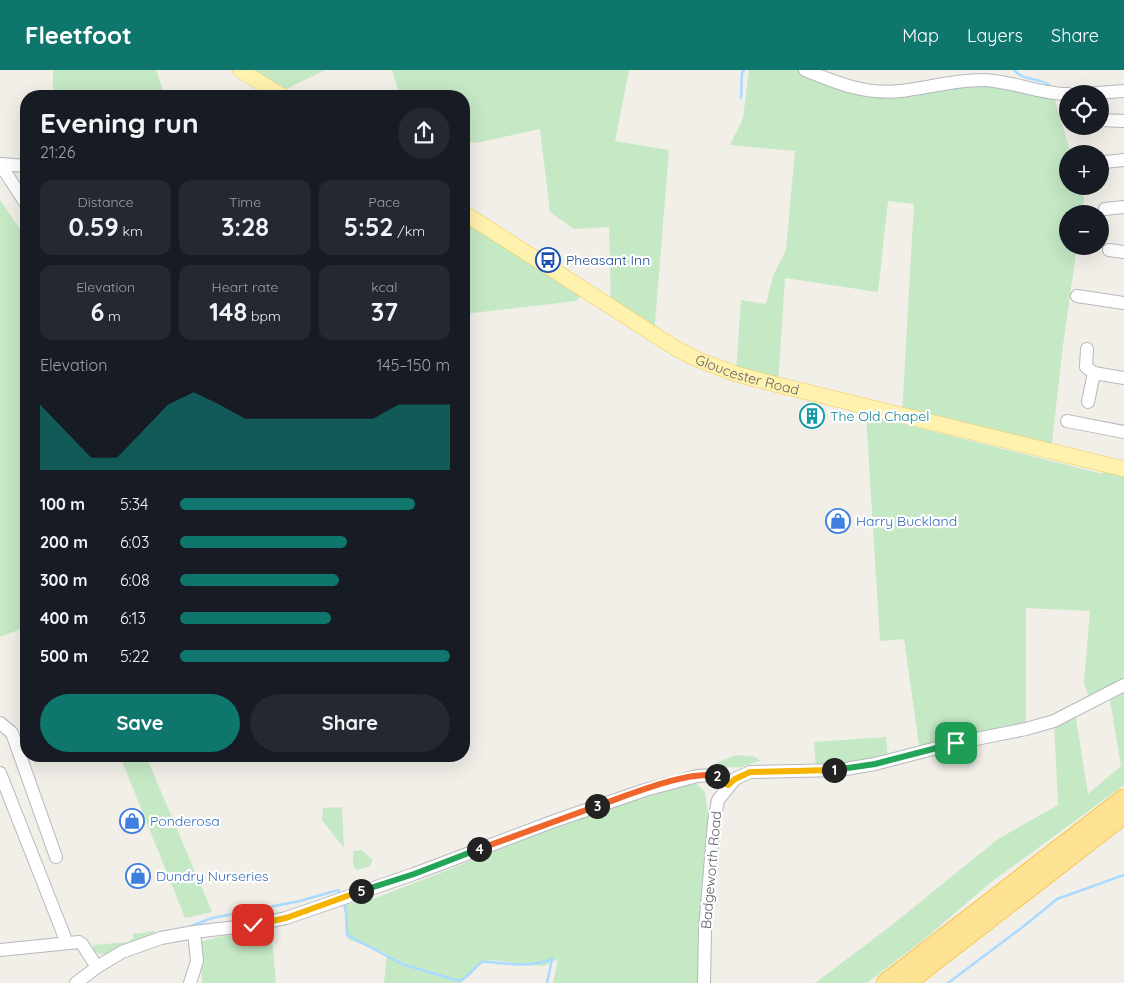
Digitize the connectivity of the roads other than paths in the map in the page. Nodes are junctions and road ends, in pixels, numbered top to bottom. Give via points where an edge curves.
1 (240, 70) edge
2 (805, 70) edge
3 (272, 90) edge
4 (1124, 91) edge
5 (1109, 92) edge
6 (1059, 94) edge
7 (1109, 120) edge
8 (1124, 121) edge
9 (1124, 160) edge
10 (1109, 162) edge
11 (0, 164) edge
12 (20, 166) edge
13 (20, 195) edge
14 (1124, 207) edge
15 (1109, 209) edge
16 (470, 217) edge
17 (1109, 250) edge
18 (1124, 252) edge
19 (1078, 296) dead end
20 (1124, 303) edge
21 (1087, 349) dead end
22 (1094, 373) junction
23 (1124, 375) edge
24 (1088, 402) dead end
25 (1067, 421) dead end
26 (1124, 432) edge
27 (1124, 469) edge
28 (1124, 685) edge
29 (0, 722) edge
30 (20, 756) edge
31 (22, 762) edge
32 (0, 773) edge
33 (728, 785) junction
34 (1124, 798) edge
35 (1124, 815) edge
36 (56, 857) dead end
37 (194, 932) junction
38 (67, 943) junction
39 (0, 950) edge
40 (97, 967) junction
41 (76, 983) edge
42 (190, 983) edge
43 (704, 983) edge
44 (885, 983) edge
45 (907, 983) edge

1 - 3 main road
2 - 6 street via 843,85 876,92 979,80 1007,82
4 - 5 street
7 - 8 street
9 - 10 street
11 - 12 street
11 - 13 street
14 - 15 street
16 - 27 main road, Gloucester Road via 654,335 699,360 778,385
17 - 18 street
19 - 20 street
21 - 22 street via 1086,367
22 - 23 street
22 - 24 street
25 - 26 street
28 - 33 street via 1054,721 1026,729 840,770 750,772
29 - 30 street via 12,733
31 - 36 street
32 - 38 street
33 - 37 street via 714,775 679,780 557,820 286,918
33 - 43 street, Badgeworth Road via 718,800 714,822
34 - 44 highway
35 - 45 highway
37 - 40 street via 161,938 122,952
37 - 42 street via 197,961
38 - 39 street
38 - 40 street via 82,944
40 - 41 street

